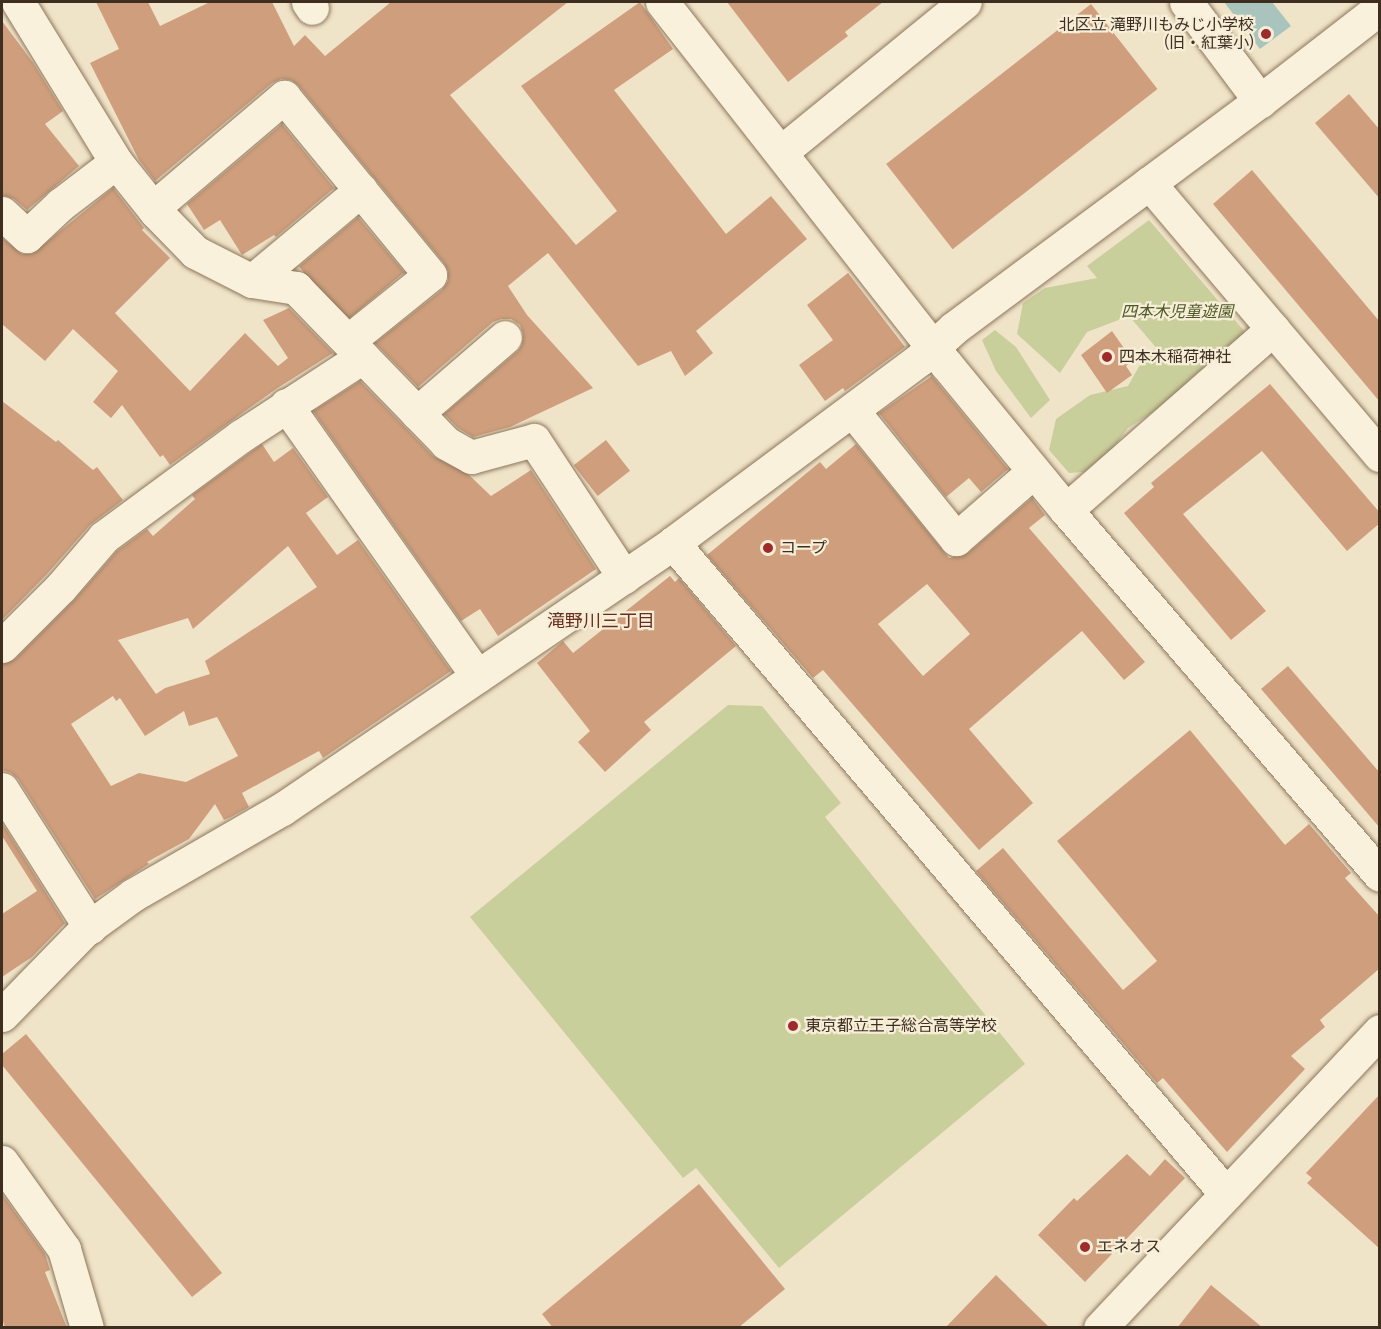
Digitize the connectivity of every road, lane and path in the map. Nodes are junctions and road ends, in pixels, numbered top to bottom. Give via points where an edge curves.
1 (18, 2) edge
2 (662, 2) edge
3 (965, 2) edge
4 (1186, 2) edge
5 (1380, 8) edge
6 (1260, 101) junction
7 (781, 152) junction
8 (116, 162) junction
9 (1149, 183) junction
10 (361, 190) junction
11 (153, 208) junction
12 (2, 213) edge
13 (252, 281) junction
14 (1273, 329) junction
15 (505, 337) dead end
16 (932, 348) junction
17 (355, 349) junction
18 (286, 405) junction
19 (852, 410) junction
20 (417, 413) junction
21 (1380, 455) edge
22 (1034, 471) junction
23 (1066, 510) junction
24 (674, 543) junction
25 (624, 577) junction
26 (2, 646) edge
27 (477, 676) junction
28 (2, 789) edge
29 (1380, 875) edge
30 (90, 927) junction
31 (2, 1015) edge
32 (1380, 1031) edge
33 (2, 1162) edge
34 (1226, 1194) junction
35 (1100, 1327) edge
36 (87, 1328) edge

1 - 8 street
2 - 7 street
3 - 7 street
4 - 6 street
5 - 6 street
6 - 9 street
7 - 16 street
8 - 11 street
8 - 12 street via 27,236
9 - 14 street
9 - 16 street
10 - 11 street via 284,97
10 - 13 street
10 - 17 street via 430,275
11 - 13 street via 195,252
13 - 17 street via 296,288
14 - 21 street
14 - 23 street
15 - 20 street
16 - 19 street
16 - 22 street
17 - 18 street
17 - 20 street
18 - 26 street via 104,537
18 - 27 street
19 - 22 street via 956,539
19 - 24 street
20 - 25 street via 446,443 471,457 534,440
22 - 23 street
23 - 29 street
24 - 25 street
24 - 34 street
25 - 27 street
27 - 30 street via 282,809 164,876
28 - 30 street
30 - 31 street
32 - 34 street
33 - 36 street via 64,1249
34 - 35 street

